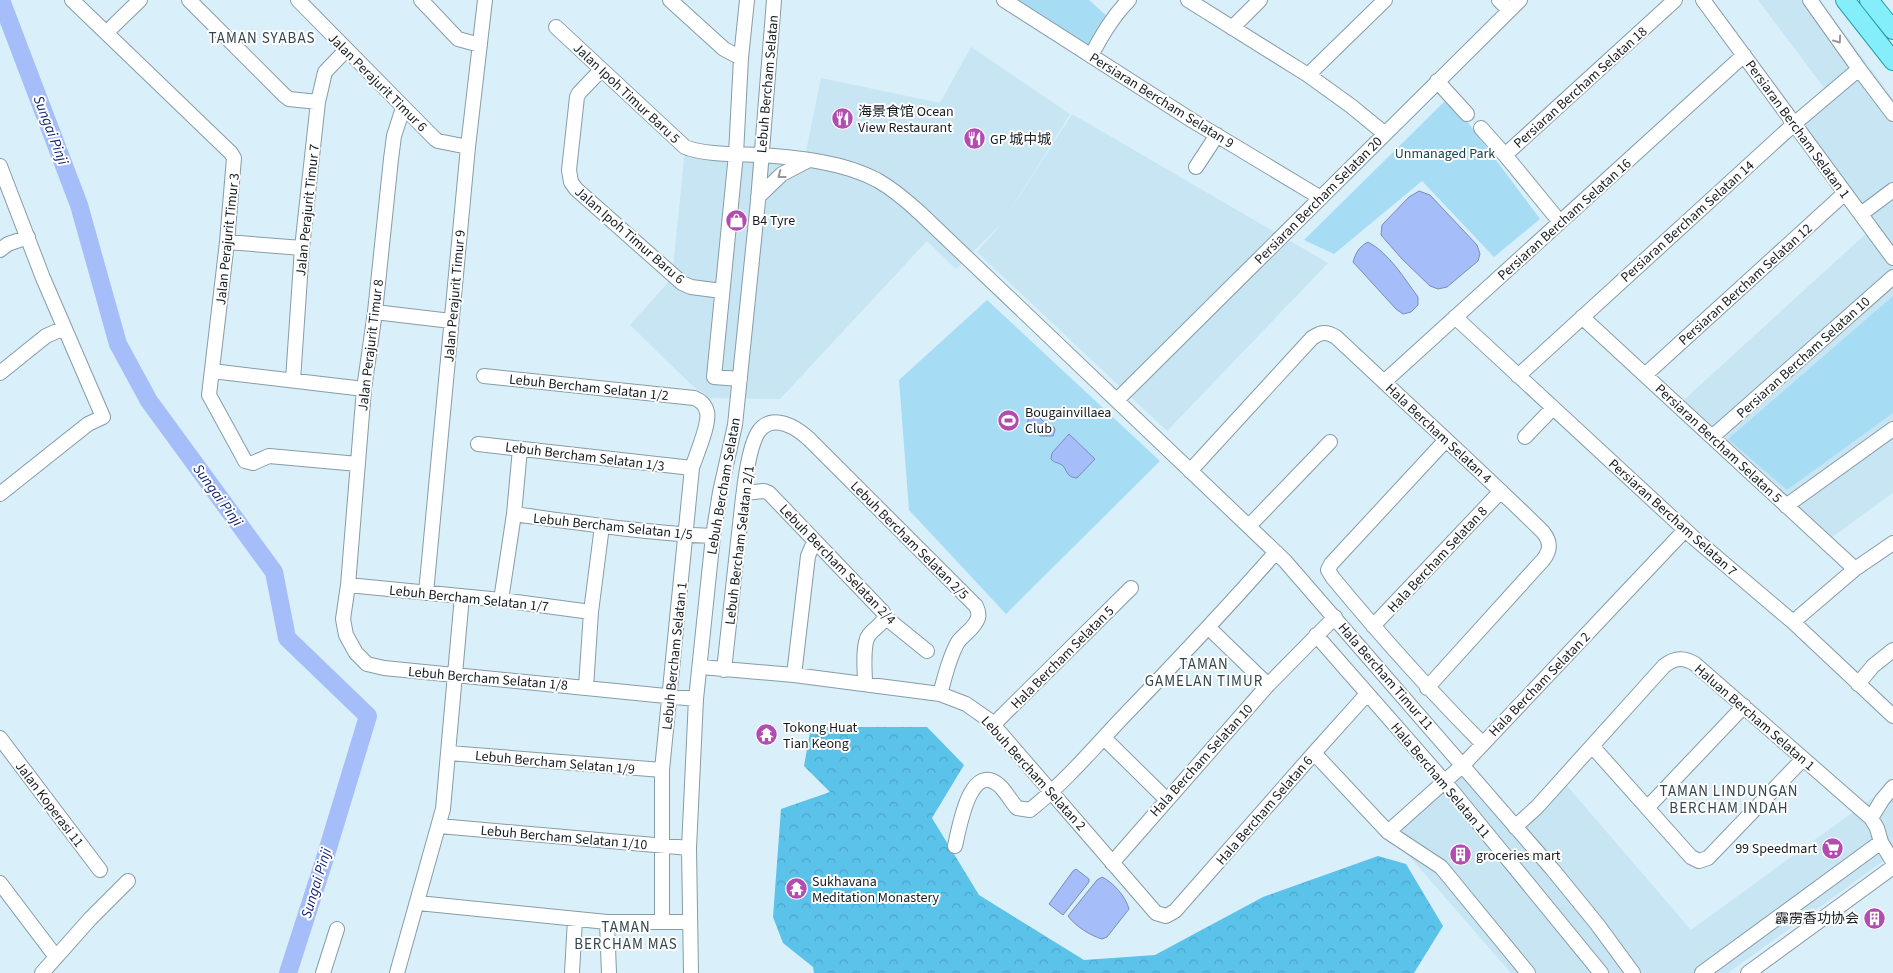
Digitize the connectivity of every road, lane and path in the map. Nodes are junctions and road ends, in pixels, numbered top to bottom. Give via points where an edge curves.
1 (72, 0) edge
2 (140, 0) edge
3 (189, 0) edge
4 (298, 0) edge
5 (421, 0) edge
6 (485, 0) edge
7 (670, 0) edge
8 (747, 0) edge
9 (774, 0) edge
10 (1004, 0) edge
11 (1188, 0) edge
12 (1260, 0) edge
13 (1385, 0) edge
14 (1520, 0) edge
15 (1675, 0) edge
16 (1704, 0) edge
17 (1810, 0) edge
18 (1845, 0) edge
19 (1869, 0) edge
20 (1121, 3) edge
21 (1504, 5) edge
22 (556, 27) dead end
23 (1232, 28) junction
24 (1893, 30) edge
25 (107, 32) junction
26 (480, 45) junction
27 (346, 50) junction
28 (1744, 55) junction
29 (1890, 55) edge
30 (1092, 56) junction
31 (741, 58) junction
32 (1859, 69) junction
33 (601, 70) junction
34 (1308, 75) junction
35 (1437, 81) junction
36 (318, 102) junction
37 (404, 108) junction
38 (1467, 114) dead end
39 (1893, 114) edge
40 (1794, 124) junction
41 (1481, 128) dead end
42 (1384, 133) junction
43 (1216, 135) junction
44 (468, 147) junction
45 (736, 154) junction
46 (762, 155) junction
47 (1505, 155) junction
48 (809, 160) junction
49 (0, 166) edge
50 (1196, 167) dead end
51 (1893, 190) edge
52 (1845, 193) junction
53 (758, 197) junction
54 (1321, 198) junction
55 (1861, 214) junction
56 (1560, 222) junction
57 (28, 237) junction
58 (227, 242) junction
59 (302, 248) junction
60 (0, 250) edge
61 (1893, 258) edge
62 (1893, 277) edge
63 (722, 291) junction
64 (375, 312) junction
65 (1455, 317) junction
66 (1582, 317) junction
67 (451, 321) junction
68 (64, 328) junction
69 (212, 371) junction
70 (0, 373) edge
71 (484, 376) dead end
72 (1518, 376) junction
73 (1646, 376) junction
74 (740, 379) junction
75 (293, 380) junction
76 (1384, 382) junction
77 (364, 389) junction
78 (694, 398) joint
79 (1116, 400) junction
80 (1553, 408) junction
81 (766, 425) joint
82 (1893, 429) edge
83 (1525, 437) dead end
84 (1712, 437) junction
85 (1445, 441) junction
86 (1330, 442) dead end
87 (478, 444) dead end
88 (520, 449) junction
89 (358, 464) junction
90 (692, 468) junction
91 (1190, 471) junction
92 (1501, 491) junction
93 (744, 493) junction
94 (0, 494) edge
95 (1786, 506) junction
96 (514, 514) junction
97 (602, 526) junction
98 (1249, 526) junction
99 (1685, 530) junction
100 (686, 535) junction
101 (713, 536) junction
102 (814, 542) junction
103 (1893, 543) edge
104 (1276, 552) junction
105 (1330, 567) junction
106 (1855, 569) junction
107 (348, 585) junction
108 (1309, 587) junction
109 (1131, 588) dead end
110 (426, 593) junction
111 (462, 596) junction
112 (501, 600) junction
113 (591, 612) junction
114 (885, 617) junction
115 (1335, 617) junction
116 (1793, 622) junction
117 (1373, 626) junction
118 (1209, 628) junction
119 (1316, 635) junction
120 (1893, 650) edge
121 (927, 651) dead end
122 (701, 667) junction
123 (724, 670) junction
124 (455, 675) junction
125 (794, 675) junction
126 (865, 683) junction
127 (1858, 684) junction
128 (1268, 685) junction
129 (586, 687) junction
130 (1428, 688) junction
131 (940, 694) junction
132 (1368, 694) junction
133 (670, 696) junction
134 (696, 699) junction
135 (1744, 706) junction
136 (1893, 716) edge
137 (993, 725) junction
138 (0, 738) edge
139 (1104, 738) junction
140 (1482, 743) junction
141 (1592, 746) junction
142 (449, 753) junction
143 (1314, 753) junction
144 (1803, 759) junction
145 (1463, 765) junction
146 (662, 770) junction
147 (1444, 781) junction
148 (1893, 787) edge
149 (1051, 792) junction
150 (1166, 799) junction
151 (1647, 808) junction
152 (1871, 818) junction
153 (439, 826) junction
154 (1515, 827) junction
155 (1388, 832) junction
156 (1881, 842) junction
157 (662, 846) junction
158 (955, 846) dead end
159 (689, 848) junction
160 (1893, 862) edge
161 (1112, 863) junction
162 (1893, 867) edge
163 (100, 870) dead end
164 (128, 881) dead end
165 (1, 886) edge
166 (418, 903) junction
167 (1156, 913) joint
168 (575, 919) junction
169 (607, 922) junction
170 (662, 922) junction
171 (689, 922) junction
172 (338, 929) dead end
173 (56, 957) junction
174 (42, 973) edge
175 (323, 973) edge
176 (397, 973) edge
177 (572, 973) edge
178 (609, 973) edge
179 (690, 973) edge
180 (1528, 973) edge
181 (1601, 973) edge
182 (1634, 973) edge
183 (1702, 973) edge
184 (1748, 973) edge

1 - 25 street, Jalan Perajurit Timur 3
2 - 25 street
3 - 36 street via 289,99
4 - 27 street, Jalan Perajurit Timur 6
5 - 26 street via 458,39
6 - 26 street, Jalan Perajurit Timur 9
7 - 31 street via 724,49
8 - 31 street
9 - 46 street, Lebuh Bercham Selatan
10 - 30 street, Persiaran Bercham Selatan 9
11 - 23 street
12 - 23 street
13 - 34 street
14 - 21 street, Persiaran Bercham Selatan 20
15 - 47 street, Persiaran Bercham Selatan 18
16 - 28 street, Persiaran Bercham Selatan 1
17 -> 32 street
18 - 29 main road
19 - 24 main road
20 - 30 street
21 - 35 street, Persiaran Bercham Selatan 20
22 - 33 street, Jalan Ipoh Timur Baru 5
23 - 34 street
25 - 58 street, Jalan Perajurit Timur 3 via 233,155 235,164
26 - 44 street, Jalan Perajurit Timur 9
27 - 36 street, Jalan Perajurit Timur 7 via 325,72
27 - 37 street, Jalan Perajurit Timur 6
28 - 40 street, Persiaran Bercham Selatan 1
28 - 56 street, Persiaran Bercham Selatan 16
30 - 43 street, Persiaran Bercham Selatan 9
31 - 45 street
32 - 39 street
32 - 40 street, Persiaran Bercham Selatan 14
33 - 45 street, Jalan Ipoh Timur Baru 5 via 685,146
33 - 63 street, Jalan Ipoh Timur Baru 6 via 577,96 569,170 571,182 682,283
34 - 42 street
35 - 38 street
35 - 42 street, Persiaran Bercham Selatan 20
36 - 59 street, Jalan Perajurit Timur 7
37 - 44 street, Jalan Perajurit Timur 6 via 438,142
37 - 64 street, Jalan Perajurit Timur 8 via 394,136
40 - 52 street, Persiaran Bercham Selatan 1
40 - 66 street, Persiaran Bercham Selatan 14
41 - 47 street
42 - 54 street, Persiaran Bercham Selatan 20
43 - 50 street
43 - 54 street, Persiaran Bercham Selatan 9
44 - 67 street, Jalan Perajurit Timur 9
45 - 46 street, Jalan Ipoh Timur Baru 5
45 - 63 street
46 - 48 street, Jalan Ipoh Timur Baru 5
46 - 53 street, Lebuh Bercham Selatan
47 - 56 street, Persiaran Bercham Selatan 18
48 -> 53 street via 782,174
48 - 79 street, Hala Bercham Timur 11 via 862,173 898,194
49 - 57 street
51 - 55 street
52 - 55 street, Persiaran Bercham Selatan 1
52 - 73 street, Persiaran Bercham Selatan 12
53 - 74 street, Lebuh Bercham Selatan
54 - 79 street, Persiaran Bercham Selatan 20
55 - 61 street, Persiaran Bercham Selatan 1
56 - 65 street, Persiaran Bercham Selatan 16
57 - 60 street
57 - 68 street
58 - 59 street
58 - 69 street, Jalan Perajurit Timur 3
59 - 75 street, Jalan Perajurit Timur 7
62 - 84 street, Persiaran Bercham Selatan 10
63 - 74 street via 714,377
64 - 67 street
64 - 77 street, Jalan Perajurit Timur 8
65 - 72 street, Persiaran Bercham Selatan 7
65 - 76 street, Persiaran Bercham Selatan 16
66 - 72 street, Persiaran Bercham Selatan 14
66 - 73 street, Persiaran Bercham Selatan 5
67 - 110 street, Jalan Perajurit Timur 9
68 - 70 street via 46,336
68 - 94 street via 103,416 88,424
69 - 75 street
69 - 89 street, Jalan Perajurit Timur 3 via 209,395 249,463 269,456
71 - 78 street, Lebuh Bercham Selatan 1/2
72 - 80 street, Persiaran Bercham Selatan 7
73 - 84 street, Persiaran Bercham Selatan 5
74 - 101 street, Lebuh Bercham Selatan via 735,425
75 - 77 street
76 - 85 street, Hala Bercham Selatan 4
76 - 91 street, Hala Bercham Selatan 4 via 1336,337 1328,332 1320,333
77 - 89 street, Jalan Perajurit Timur 8
78 - 90 street, Lebuh Bercham Selatan 1 via 704,405 708,416
79 - 91 street, Hala Bercham Timur 11
80 - 83 street
80 - 99 street, Persiaran Bercham Selatan 7
81 - 93 street, Lebuh Bercham Selatan 2/1 via 754,442
81 - 131 street, Lebuh Bercham Selatan 2/5 via 782,423 802,432 976,606 977,620 953,651
82 - 95 street
84 - 95 street, Persiaran Bercham Selatan 5
85 - 92 street, Hala Bercham Selatan 4
85 - 105 street
86 - 98 street
87 - 88 street, Lebuh Bercham Selatan 1/3
88 - 90 street, Lebuh Bercham Selatan 1/3
88 - 96 street
89 - 107 street, Jalan Perajurit Timur 8
90 - 100 street, Lebuh Bercham Selatan 1
91 - 98 street, Hala Bercham Timur 11
92 - 117 street, Hala Bercham Selatan 8
92 - 130 street, Hala Bercham Selatan 4 via 1548,538 1549,553
93 - 102 street, Lebuh Bercham Selatan 2/4 via 757,491 769,494
93 - 123 street, Lebuh Bercham Selatan 2/1
95 - 106 street, Persiaran Bercham Selatan 5
96 - 97 street, Lebuh Bercham Selatan 1/5
96 - 112 street
97 - 100 street, Lebuh Bercham Selatan 1/5
97 - 113 street
98 - 104 street, Hala Bercham Timur 11
99 - 116 street, Persiaran Bercham Selatan 7
99 - 140 street, Hala Bercham Selatan 2
100 - 101 street, Lebuh Bercham Selatan 1/5
100 - 133 street, Lebuh Bercham Selatan 1
101 - 122 street, Lebuh Bercham Selatan
102 - 114 street, Lebuh Bercham Selatan 2/4
102 - 125 street via 808,556
103 - 106 street
104 - 108 street, Hala Bercham Timur 11
104 - 118 street
105 - 108 street
105 - 117 street
106 - 116 street
107 - 110 street, Lebuh Bercham Selatan 1/7
107 - 124 street, Lebuh Bercham Selatan 1/8 via 343,628 352,647 367,664
108 - 115 street, Hala Bercham Timur 11
109 - 137 street, Hala Bercham Selatan 5
110 - 111 street, Lebuh Bercham Selatan 1/7
111 - 112 street, Lebuh Bercham Selatan 1/7
111 - 124 street
112 - 113 street, Lebuh Bercham Selatan 1/7
113 - 129 street
114 - 121 street, Lebuh Bercham Selatan 2/4
114 - 126 street via 866,641
115 - 119 street, Hala Bercham Selatan 10
115 - 145 street, Hala Bercham Timur 11
116 - 127 street, Persiaran Bercham Selatan 7
117 - 130 street
118 - 128 street
118 - 139 street
119 - 128 street, Hala Bercham Selatan 10
119 - 132 street, Hala Bercham Selatan 11
120 - 127 street
122 - 123 street, Lebuh Bercham Selatan 2
122 - 134 street, Lebuh Bercham Selatan
123 - 125 street, Lebuh Bercham Selatan 2
124 - 129 street, Lebuh Bercham Selatan 1/8
124 - 142 street
125 - 126 street, Lebuh Bercham Selatan 2
126 - 131 street, Lebuh Bercham Selatan 2
127 - 136 street, Persiaran Bercham Selatan 7
128 - 150 street, Hala Bercham Selatan 10
129 - 133 street, Lebuh Bercham Selatan 1/8
130 - 140 street
131 - 137 street, Lebuh Bercham Selatan 2 via 966,704
132 - 143 street, Hala Bercham Selatan 6
132 - 147 street, Hala Bercham Selatan 11
133 - 134 street, Lebuh Bercham Selatan 1/8
133 - 146 street, Lebuh Bercham Selatan 1
134 - 159 street, Lebuh Bercham Selatan
135 - 141 street, Haluan Bercham Selatan 1 via 1696,664 1683,658 1676,659 1664,666
135 - 144 street, Haluan Bercham Selatan 1
135 - 151 street
137 - 149 street, Lebuh Bercham Selatan 2
138 - 163 street, Jalan Koperasi 11
139 - 149 street
139 - 150 street
140 - 145 street, Hala Bercham Selatan 2
141 - 151 street
141 - 154 street, Haluan Bercham Selatan 1
142 - 146 street, Lebuh Bercham Selatan 1/9
142 - 153 street
143 - 155 street
143 - 167 street, Hala Bercham Selatan 6 via 1175,911 1166,916
144 - 151 street via 1704,860 1691,857
144 - 152 street, Haluan Bercham Selatan 1
145 - 147 street, Hala Bercham Selatan 2
145 - 154 street, Hala Bercham Timur 11
146 - 157 street, Lebuh Bercham Selatan 1
147 - 155 street, Hala Bercham Selatan 2
147 - 181 street, Hala Bercham Selatan 11
148 - 152 street
149 - 158 street via 1030,810 1023,810 1017,808 999,786 991,781 981,781 974,786 965,806
149 - 161 street, Lebuh Bercham Selatan 2
150 - 161 street, Hala Bercham Selatan 10
152 - 156 street
153 - 157 street, Lebuh Bercham Selatan 1/10
153 - 166 street
154 - 182 street, Hala Bercham Timur 11 via 1573,894
155 - 180 street via 1440,867
156 - 160 street
156 - 183 street
157 - 159 street, Lebuh Bercham Selatan 1/10
157 - 170 street, Lebuh Bercham Selatan 1
159 - 171 street, Lebuh Bercham Selatan
161 - 167 street, Lebuh Bercham Selatan 2
162 - 184 street
164 - 173 street
165 - 173 street
166 - 168 street
166 - 176 street
168 - 169 street
168 - 177 street
169 - 170 street
169 - 178 street
170 - 171 street
171 - 179 street, Lebuh Bercham Selatan
172 - 175 street
173 - 174 street

